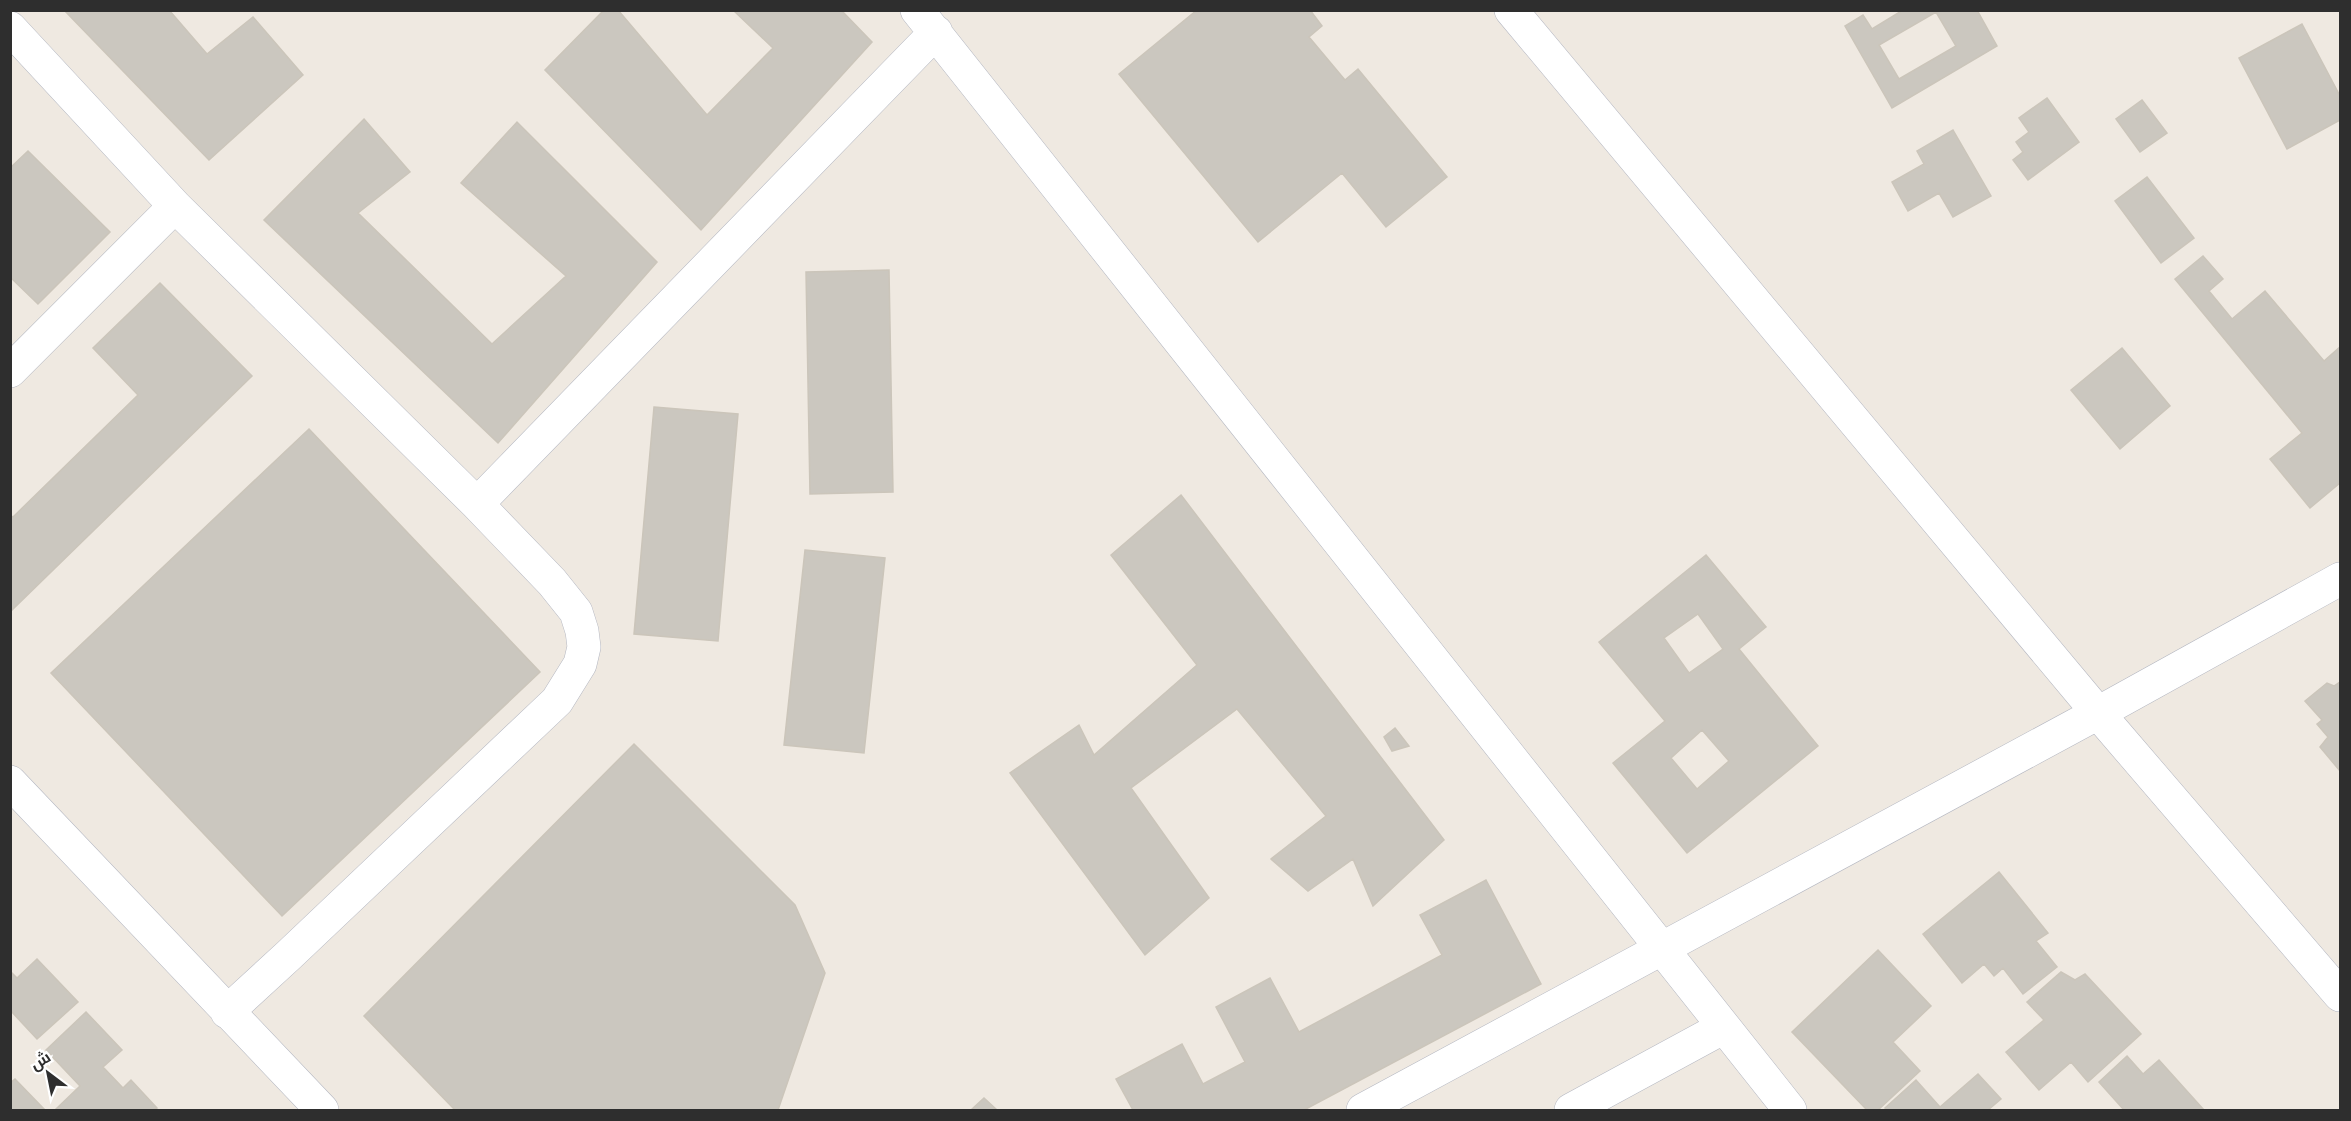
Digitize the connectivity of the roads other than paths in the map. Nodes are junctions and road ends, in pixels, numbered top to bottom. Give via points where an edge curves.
1 (1511, 10) edge
2 (926, 21) edge
3 (10, 28) edge
4 (175, 206) junction
5 (10, 371) edge
6 (477, 504) junction
7 (2340, 579) edge
8 (2098, 713) junction
9 (10, 782) edge
10 (1663, 949) junction
11 (2340, 995) edge
12 (227, 1012) junction
13 (1724, 1028) junction
14 (322, 1110) edge
15 (1363, 1110) edge
16 (1571, 1110) edge
17 (1790, 1110) edge

1 - 8 street
2 - 6 street
2 - 10 street
3 - 4 street
4 - 5 street
4 - 6 street
6 - 12 street via 576,612 584,646 580,664 557,701
7 - 8 street
8 - 10 street
8 - 11 street
9 - 12 street
10 - 13 street
10 - 15 street
12 - 14 street
13 - 16 street
13 - 17 street

